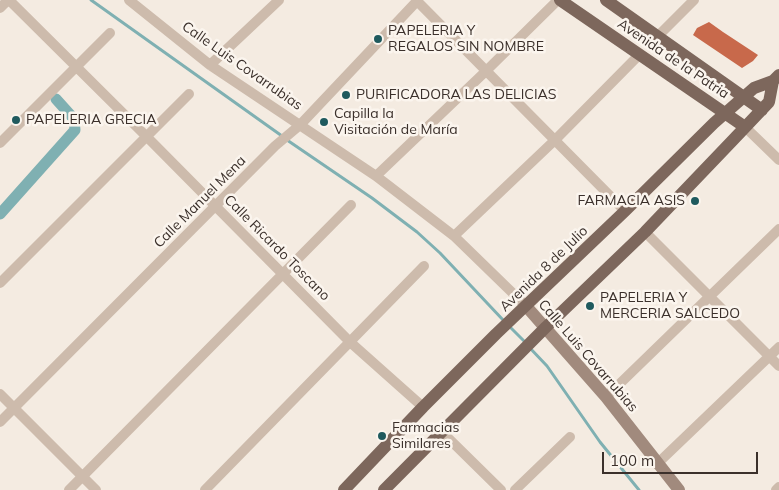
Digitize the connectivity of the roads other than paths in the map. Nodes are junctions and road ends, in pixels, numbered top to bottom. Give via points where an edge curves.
1 (8, 0) edge
2 (279, 0) edge
3 (417, 0) edge
4 (559, 0) edge
5 (606, 0) edge
6 (694, 0) edge
7 (133, 1) edge
8 (0, 8) edge
9 (110, 33) dead end
10 (658, 36) junction
11 (639, 55) junction
12 (210, 65) junction
13 (77, 67) junction
14 (486, 71) junction
15 (776, 78) edge
16 (189, 94) dead end
17 (743, 97) junction
18 (762, 110) junction
19 (726, 113) junction
20 (298, 126) junction
21 (745, 127) junction
22 (146, 136) junction
23 (555, 140) junction
24 (0, 143) edge
25 (779, 160) edge
26 (376, 176) junction
27 (351, 205) dead end
28 (215, 206) junction
29 (625, 212) junction
30 (779, 228) edge
31 (645, 232) junction
32 (454, 236) junction
33 (424, 266) dead end
34 (283, 272) junction
35 (0, 284) edge
36 (709, 296) junction
37 (526, 306) junction
38 (546, 327) junction
39 (350, 342) junction
40 (779, 347) edge
41 (769, 356) junction
42 (779, 366) edge
43 (0, 394) edge
44 (606, 397) junction
45 (423, 407) junction
46 (14, 408) junction
47 (0, 422) edge
48 (442, 432) junction
49 (570, 437) dead end
50 (658, 463) junction
51 (82, 476) junction
52 (779, 487) edge
53 (69, 490) edge
54 (96, 490) edge
55 (205, 490) edge
56 (344, 490) edge
57 (384, 490) edge
58 (501, 490) edge
59 (515, 490) edge
60 (680, 490) edge
61 (776, 490) edge

1 - 8 street
1 - 13 street, Calle Ricardo Toscano
2 - 12 street
3 - 14 street
3 - 20 street, Calle Manuel Mena
4 - 11 main road, Avenida de la Patria
4 - 14 street
5 - 10 main road, Avenida de la Patria
6 - 10 street
7 - 12 street, Calle Luis Covarrubias
9 - 13 street
10 - 17 main road, Avenida de la Patria
11 - 19 main road, Avenida de la Patria
11 - 23 street
12 - 20 street, Calle Luis Covarrubias
13 - 22 street, Calle Ricardo Toscano
13 - 24 street
14 - 23 street
14 - 26 street
15 - 17 main road, Avenida 8 de Julio
15 - 18 main road, Avenida 8 de Julio via 769,102
16 - 22 street
17 - 18 main road, Avenida de la Patria
17 - 19 main road, Avenida 8 de Julio
18 - 21 main road, Avenida 8 de Julio
19 - 21 main road, Avenida de la Patria
19 - 29 main road, Avenida 8 de Julio
20 - 26 street, Calle Luis Covarrubias
20 - 28 street, Calle Manuel Mena
21 - 25 street
21 - 31 main road, Avenida 8 de Julio
22 - 28 street, Calle Ricardo Toscano
22 - 35 street
23 - 29 street
23 - 32 street
26 - 32 street, Calle Luis Covarrubias
27 - 34 street
28 - 34 street, Calle Ricardo Toscano
28 - 46 street, Calle Manuel Mena
29 - 37 main road, Avenida 8 de Julio
30 - 36 street
31 - 36 street
31 - 38 main road, Avenida 8 de Julio
32 - 37 street, Calle Luis Covarrubias
33 - 39 street
34 - 39 street, Calle Ricardo Toscano
34 - 51 street
36 - 41 street
36 - 44 street
37 - 38 street, Calle Luis Covarrubias
37 - 45 main road, Avenida 8 de Julio
38 - 44 street, Calle Luis Covarrubias
38 - 48 main road, Avenida 8 de Julio
39 - 45 street, Calle Ricardo Toscano
39 - 55 street
40 - 41 street
41 - 42 street
41 - 50 street
43 - 46 street
44 - 50 street, Calle Luis Covarrubias
45 - 56 main road, Avenida 8 de Julio
46 - 47 street, Calle Manuel Mena
46 - 51 street
48 - 57 main road, Avenida 8 de Julio
48 - 58 street
49 - 59 street
50 - 60 street, Calle Luis Covarrubias
51 - 53 street
51 - 54 street
52 - 61 street

